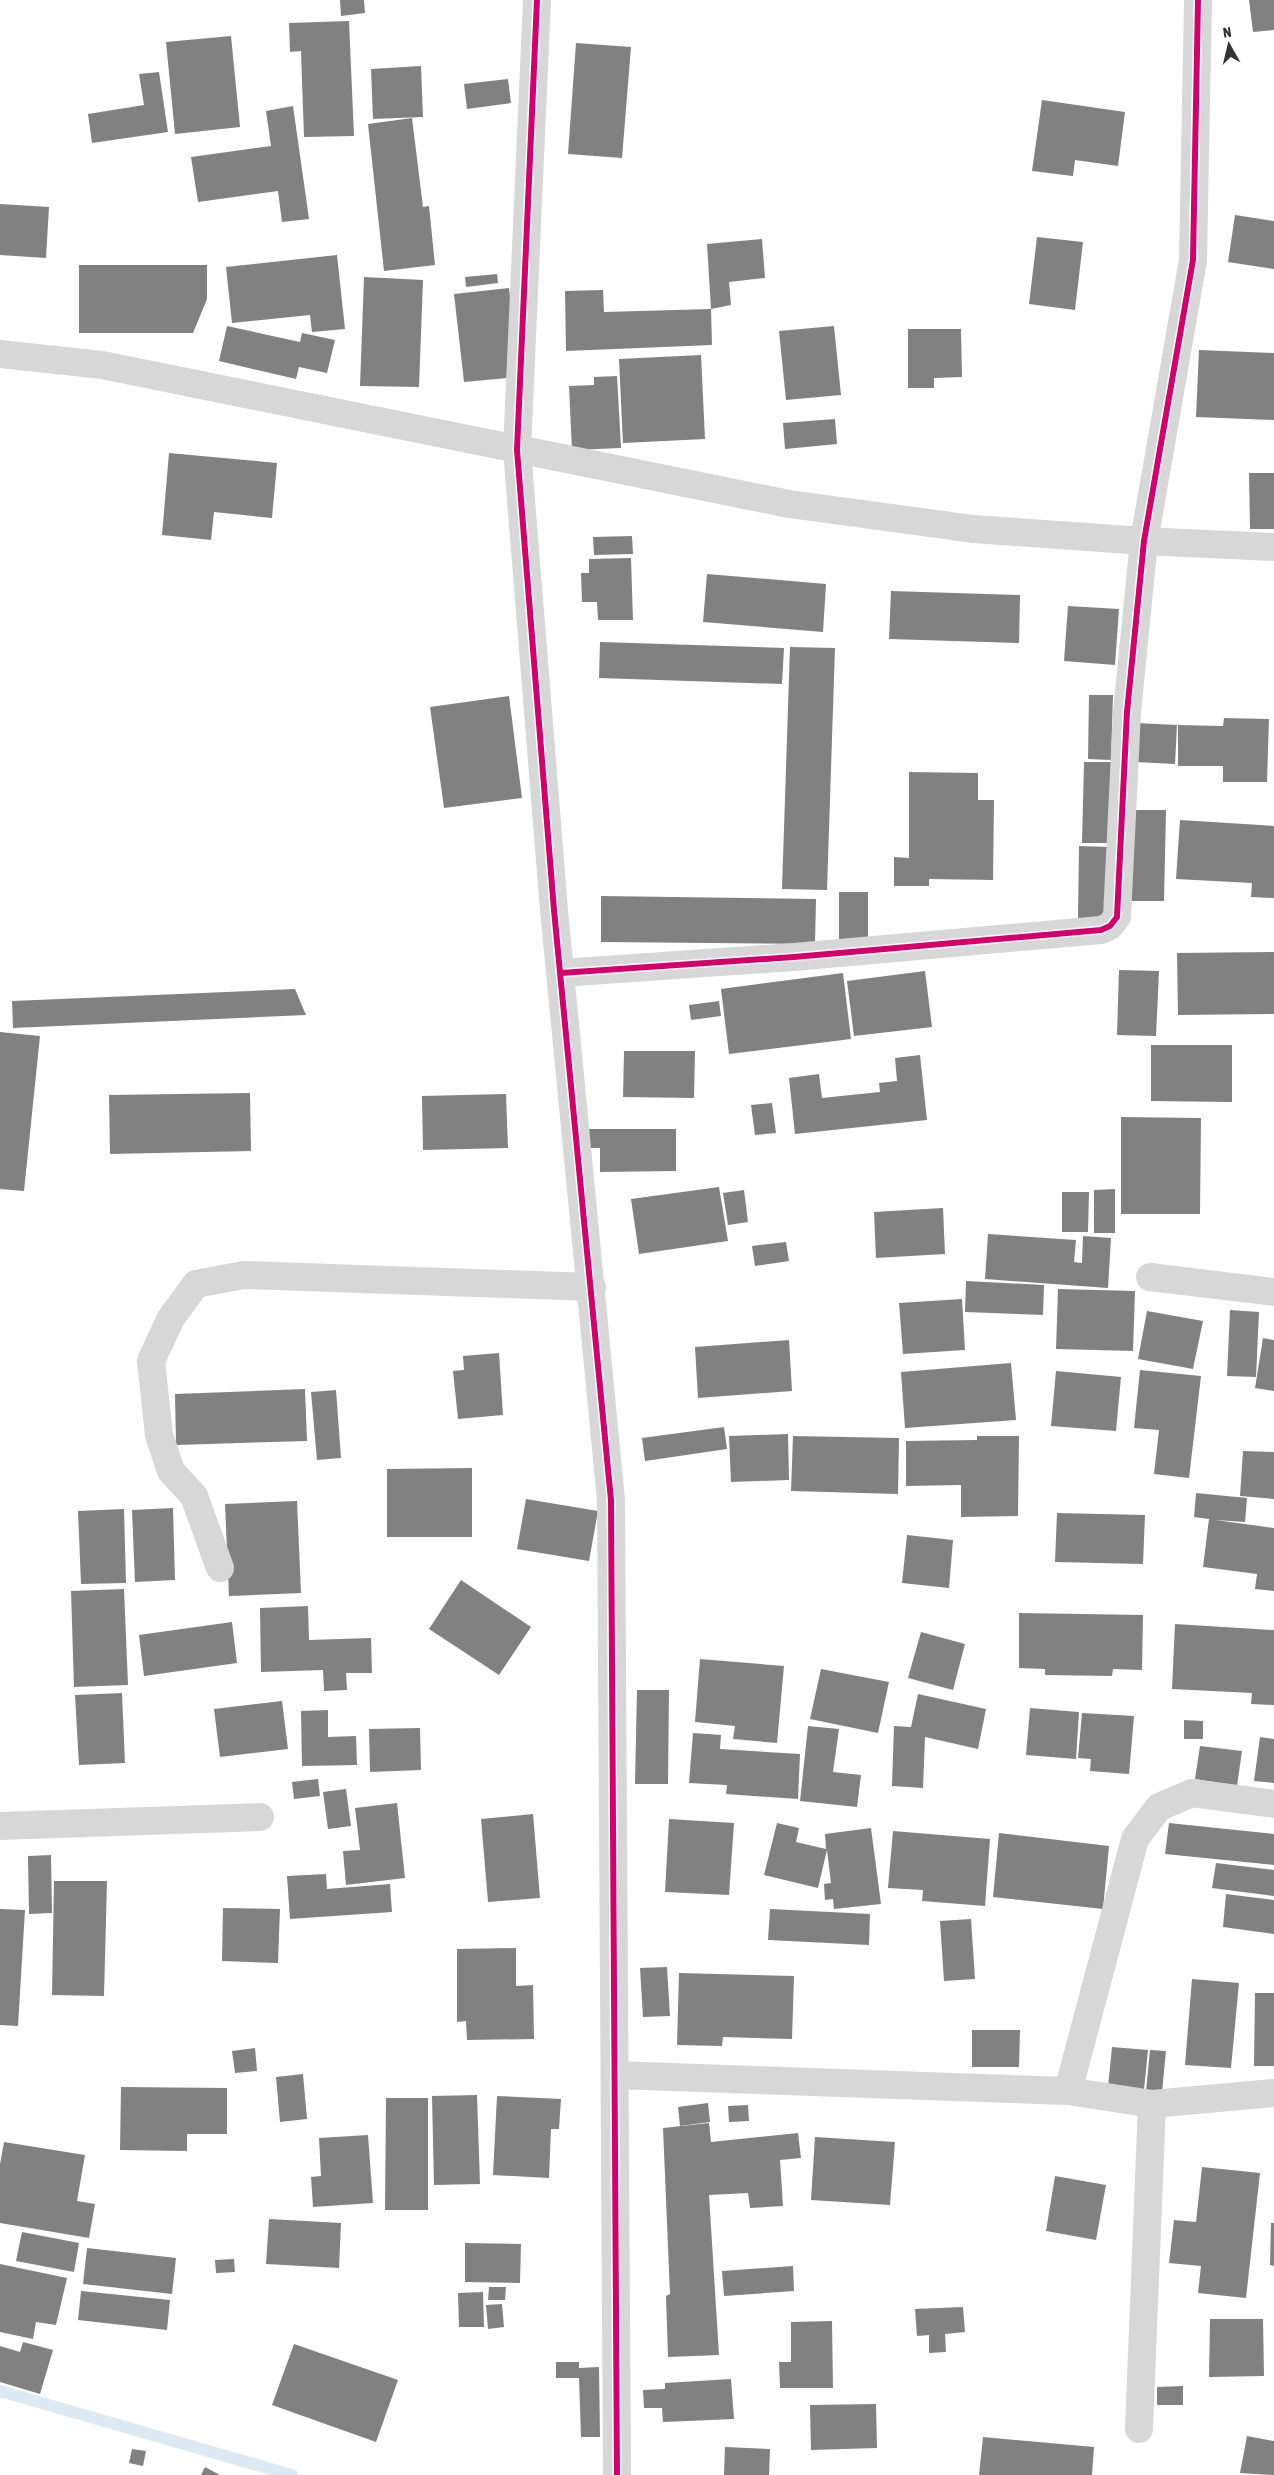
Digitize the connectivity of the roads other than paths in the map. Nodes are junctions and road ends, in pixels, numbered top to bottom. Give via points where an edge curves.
1 (537, 0) edge
2 (1198, 0) edge
3 (0, 354) edge
4 (517, 450) junction
5 (1144, 541) junction
6 (1274, 547) edge
7 (561, 973) junction
8 (1150, 1277) dead end
9 (592, 1286) junction
10 (1274, 1292) edge
11 (220, 1568) dead end
12 (1274, 1804) edge
13 (260, 1817) dead end
14 (0, 1826) edge
15 (615, 2075) junction
16 (1068, 2091) junction
17 (1274, 2093) edge
18 (1152, 2104) junction
19 (1139, 2429) dead end
20 (617, 2475) edge

1 - 4 street
2 - 5 street via 1193,260
3 - 4 street via 102,365
4 - 5 street via 789,504 973,529
4 - 7 street
5 - 6 street
5 - 7 street via 1127,712 1117,917 1110,926 1101,930 794,958
7 - 9 street
8 - 10 street
9 - 11 street via 244,1275 196,1284 171,1318 150,1361 159,1435 171,1471 194,1496
9 - 15 street via 611,1500
12 - 16 street via 1192,1793 1159,1807 1135,1839
13 - 14 street
15 - 16 street
15 - 20 street
16 - 18 street
17 - 18 street
18 - 19 street

